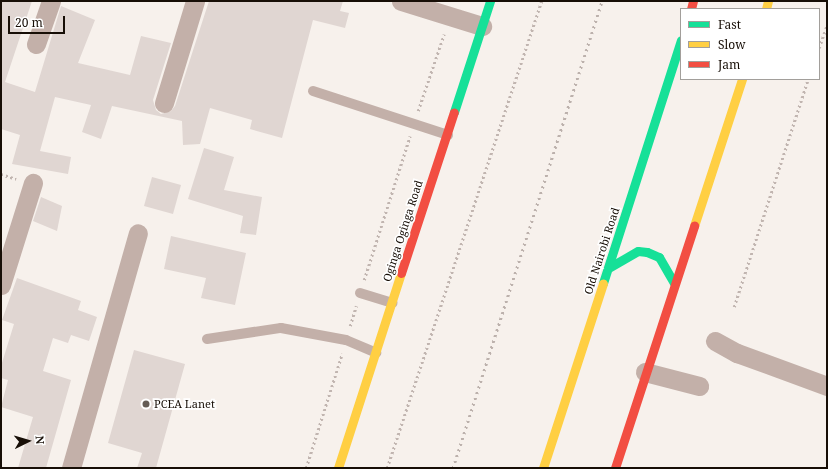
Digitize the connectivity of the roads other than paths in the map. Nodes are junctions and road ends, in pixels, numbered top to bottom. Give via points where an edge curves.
1 (51, 1) edge
2 (196, 1) edge
3 (401, 1) edge
4 (490, 1) edge
5 (477, 25) junction
6 (680, 43) edge
7 (36, 44) dead end
8 (742, 80) edge
9 (313, 92) dead end
10 (164, 103) dead end
11 (443, 134) junction
12 (33, 183) dead end
13 (138, 233) dead end
14 (610, 267) junction
15 (674, 283) junction
16 (1, 285) edge
17 (362, 294) road end
18 (392, 303) junction
19 (207, 339) dead end
20 (715, 341) dead end
21 (376, 353) junction
22 (645, 372) junction
23 (699, 386) dead end
24 (827, 386) edge
25 (71, 468) edge
26 (338, 468) edge
27 (543, 468) edge
28 (615, 468) edge

1 - 7 street
2 - 10 street
3 - 5 street
4 - 5 main road, Oginga Oginga Road
5 - 11 main road, Oginga Oginga Road
6 - 14 main road, Old Nairobi Road
8 - 15 main road
9 - 11 lane
11 - 18 main road, Oginga Oginga Road
12 - 16 street
13 - 25 street
14 - 15 main road via 638,251 652,254 666,265
14 - 27 main road, Old Nairobi Road
15 - 22 main road
17 - 18 lane
18 - 21 main road, Oginga Oginga Road
19 - 21 lane via 281,328 349,341
20 - 24 street via 737,353
21 - 26 main road, Oginga Oginga Road
22 - 23 street
22 - 28 main road

